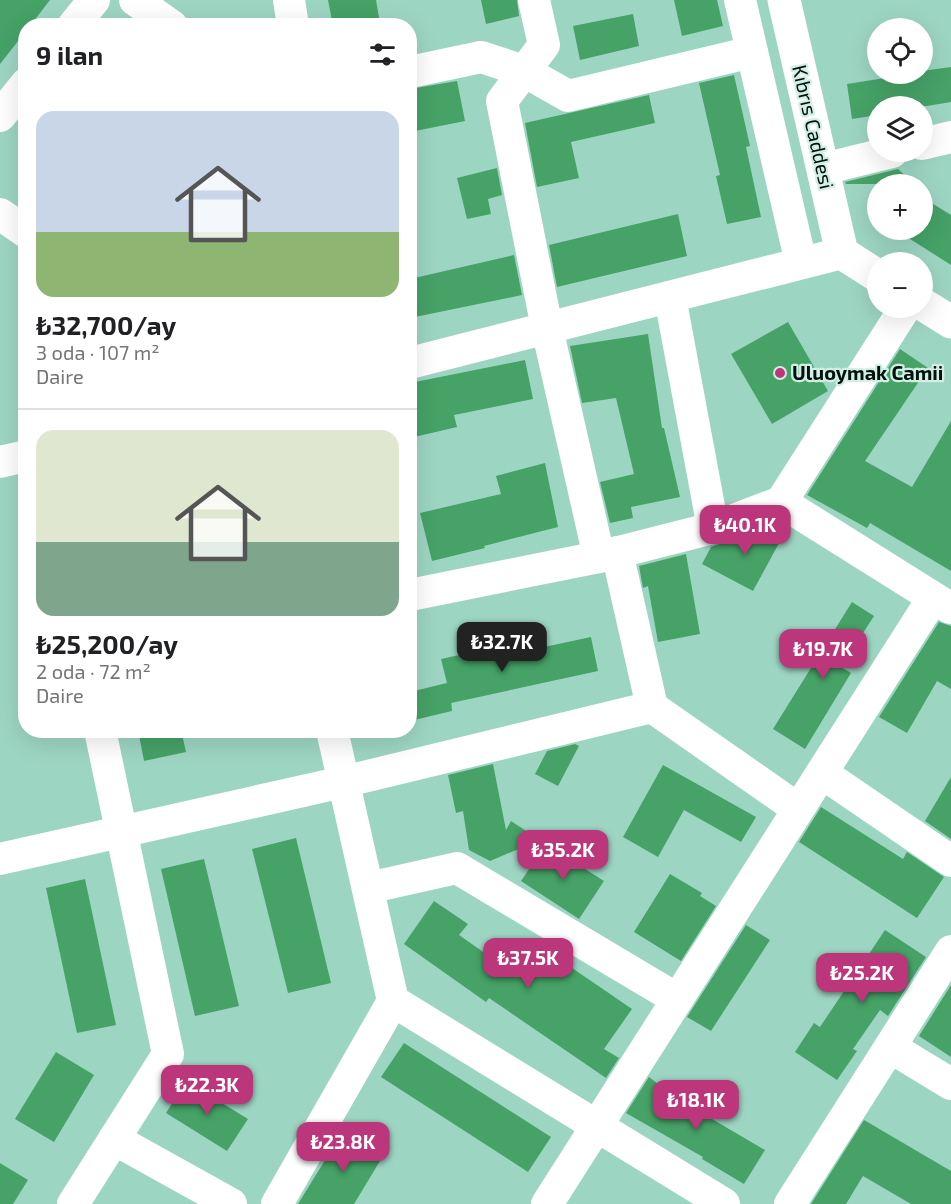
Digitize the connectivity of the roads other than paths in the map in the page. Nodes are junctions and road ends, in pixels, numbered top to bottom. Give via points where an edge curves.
1 (94, 0) edge
2 (135, 0) edge
3 (289, 0) edge
4 (534, 0) edge
5 (740, 0) edge
6 (784, 0) edge
7 (79, 18) edge
8 (161, 18) edge
9 (292, 18) edge
10 (752, 52) junction
11 (417, 71) edge
12 (524, 71) junction
13 (18, 94) edge
14 (0, 116) edge
15 (951, 137) edge
16 (933, 141) edge
17 (867, 158) edge
18 (823, 169) junction
19 (0, 214) edge
20 (18, 226) edge
21 (842, 253) junction
22 (801, 263) junction
23 (867, 269) edge
24 (670, 297) junction
25 (933, 311) edge
26 (899, 318) edge
27 (951, 322) edge
28 (547, 328) junction
29 (417, 361) edge
30 (18, 458) edge
31 (0, 462) edge
32 (781, 502) junction
33 (713, 528) junction
34 (608, 555) junction
35 (417, 594) edge
36 (942, 603) edge
37 (652, 707) junction
38 (102, 738) edge
39 (334, 738) edge
40 (822, 773) junction
41 (343, 782) junction
42 (798, 809) junction
43 (121, 831) junction
44 (0, 859) edge
45 (951, 861) edge
46 (368, 888) junction
47 (951, 951) edge
48 (677, 999) junction
49 (393, 1001) junction
50 (890, 1047) junction
51 (951, 1084) edge
52 (596, 1125) junction
53 (114, 1139) junction
54 (73, 1204) edge
55 (231, 1204) edge
56 (277, 1204) edge
57 (547, 1204) edge
58 (724, 1204) edge
59 (790, 1204) edge

1 - 7 street
2 - 8 street
3 - 9 street
4 - 12 street via 544,45
5 - 10 street
6 - 18 street, Kıbrıs Caddesi
10 - 12 street via 568,96
10 - 22 street
11 - 12 street via 481,57
12 - 28 street via 502,101
13 - 14 street
15 - 16 street
17 - 18 street
18 - 21 street, Kıbrıs Caddesi
19 - 20 street
21 - 22 street
21 - 23 street
22 - 24 street
24 - 28 street
24 - 33 street
25 - 27 street
26 - 32 street
28 - 29 street
28 - 34 street
30 - 31 street
32 - 33 street
32 - 36 street
33 - 34 street
34 - 35 street
34 - 37 street
36 - 40 street
37 - 41 street
37 - 42 street
38 - 43 street
39 - 41 street
40 - 42 street
40 - 45 street
41 - 43 street
41 - 46 street
42 - 48 street
43 - 44 street
43 - 53 street via 168,1054
46 - 48 street via 457,868
46 - 49 street
47 - 50 street
48 - 52 street
49 - 52 street
49 - 56 street
50 - 51 street
50 - 59 street
52 - 57 street
52 - 58 street
53 - 54 street
53 - 55 street

